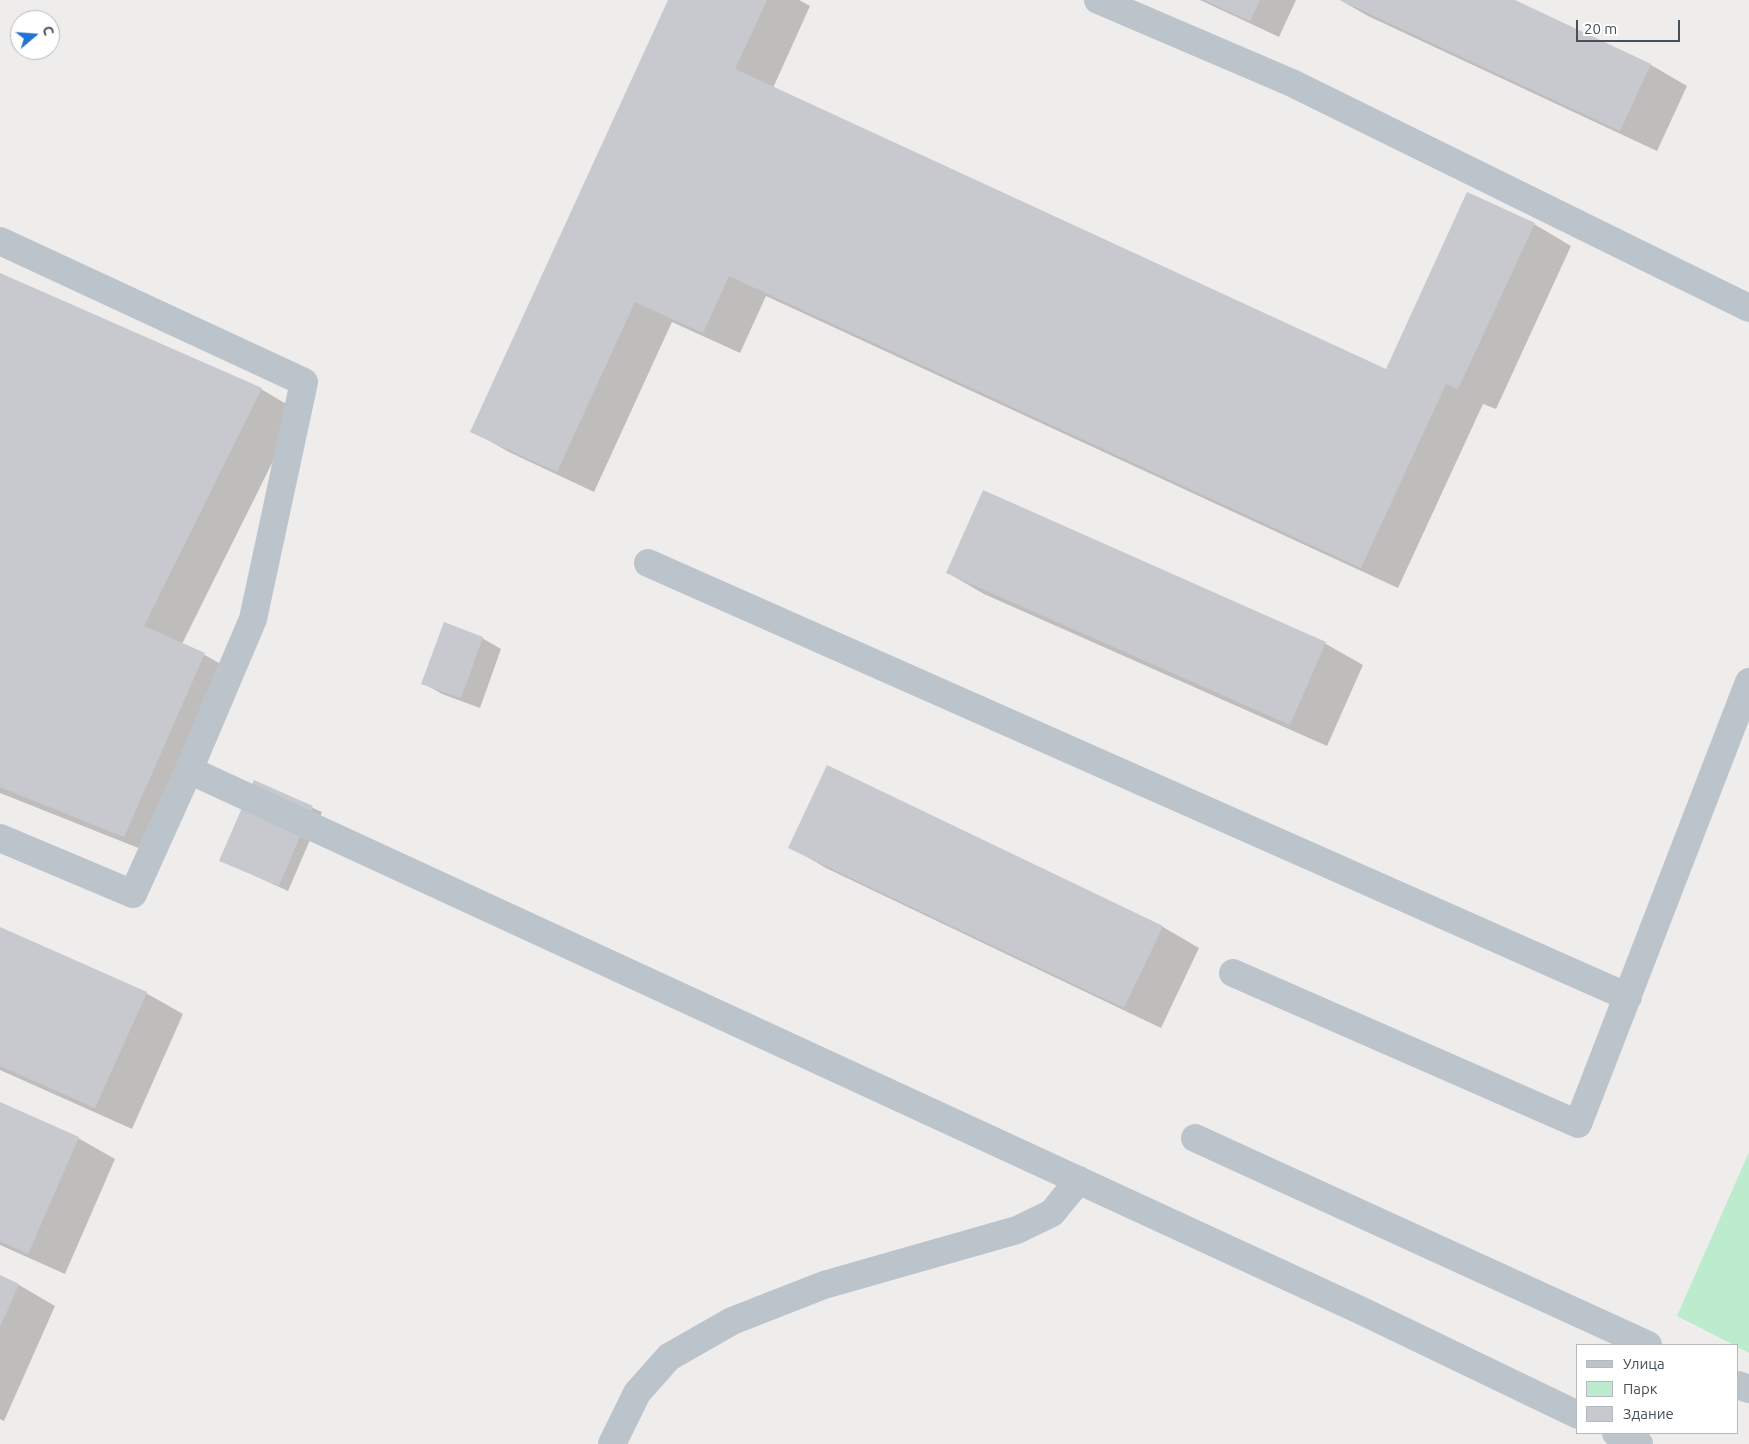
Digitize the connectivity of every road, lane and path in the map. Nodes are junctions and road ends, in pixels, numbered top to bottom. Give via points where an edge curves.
1 (1098, 0) edge
2 (0, 241) edge
3 (1749, 308) edge
4 (648, 563) dead end
5 (1749, 682) edge
6 (189, 770) junction
7 (0, 838) edge
8 (1233, 973) dead end
9 (1628, 997) junction
10 (1195, 1138) dead end
11 (1079, 1180) junction
12 (1646, 1344) edge
13 (1576, 1414) edge
14 (1618, 1434) edge
15 (612, 1444) edge
16 (1639, 1444) edge

1 - 3 lane via 1292,83
2 - 6 lane via 304,382 253,619
4 - 9 lane
5 - 9 lane
6 - 7 lane via 132,894
6 - 11 lane
8 - 9 lane via 1578,1124
10 - 12 lane
11 - 13 lane
11 - 15 lane via 1052,1213 1017,1230 824,1285 724,1325 669,1357 636,1393
14 - 16 lane

